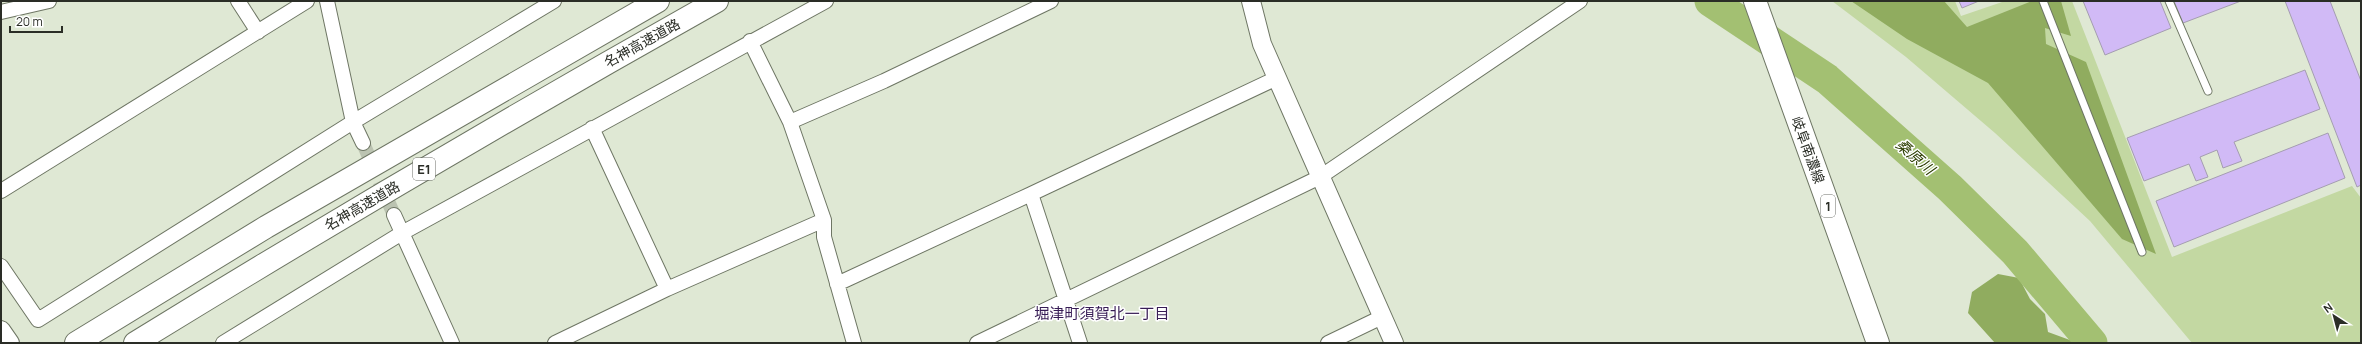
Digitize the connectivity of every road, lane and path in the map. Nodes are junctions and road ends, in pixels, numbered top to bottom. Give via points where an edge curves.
1 (49, 1) edge
2 (238, 1) edge
3 (308, 1) edge
4 (326, 1) edge
5 (554, 1) edge
6 (658, 1) edge
7 (717, 1) edge
8 (826, 1) edge
9 (1051, 1) edge
10 (1250, 1) edge
11 (1580, 1) edge
12 (1755, 1) edge
13 (2043, 1) edge
14 (2169, 1) edge
15 (1, 12) edge
16 (258, 32) junction
17 (750, 41) junction
18 (1276, 78) junction
19 (2208, 91) dead end
20 (353, 122) junction
21 (790, 122) junction
22 (592, 128) junction
23 (363, 143) tunnel mouth
24 (1320, 177) junction
25 (1, 191) edge
26 (1031, 194) junction
27 (394, 215) tunnel mouth
28 (824, 220) junction
29 (402, 233) junction
30 (2142, 252) dead end
31 (1, 266) edge
32 (837, 284) junction
33 (667, 289) junction
34 (1066, 300) junction
35 (1382, 317) junction
36 (1, 330) edge
37 (10, 343) edge
38 (76, 343) edge
39 (135, 343) edge
40 (223, 343) edge
41 (452, 343) edge
42 (555, 343) edge
43 (854, 343) edge
44 (977, 343) edge
45 (1080, 343) edge
46 (1328, 343) edge
47 (1394, 343) edge
48 (1878, 343) edge

1 - 15 street
2 - 16 street
3 - 16 street
4 - 20 street
5 - 20 street
6 - 38 main road, 名神高速道路 / E1 via 273,223
7 - 39 main road, 名神高速道路 / E1 via 286,250
8 - 17 street
9 - 21 street via 884,81
10 - 18 street via 1262,44
11 - 24 street
12 - 48 main road, 岐阜南濃線 / 1
13 - 30 lane
14 - 19 lane
16 - 25 street
17 - 21 street
17 - 22 street
18 - 24 street
18 - 26 street
20 - 23 street
20 - 31 street via 38,320
21 - 28 street
22 - 29 street
22 - 33 street
24 - 34 street
24 - 35 street
26 - 32 street
26 - 34 street
27 - 29 street
28 - 32 street via 824,237
28 - 33 street
29 - 40 street
29 - 41 street
32 - 43 street
33 - 42 street
34 - 44 street
34 - 45 street
35 - 46 street
35 - 47 street
36 - 37 street

